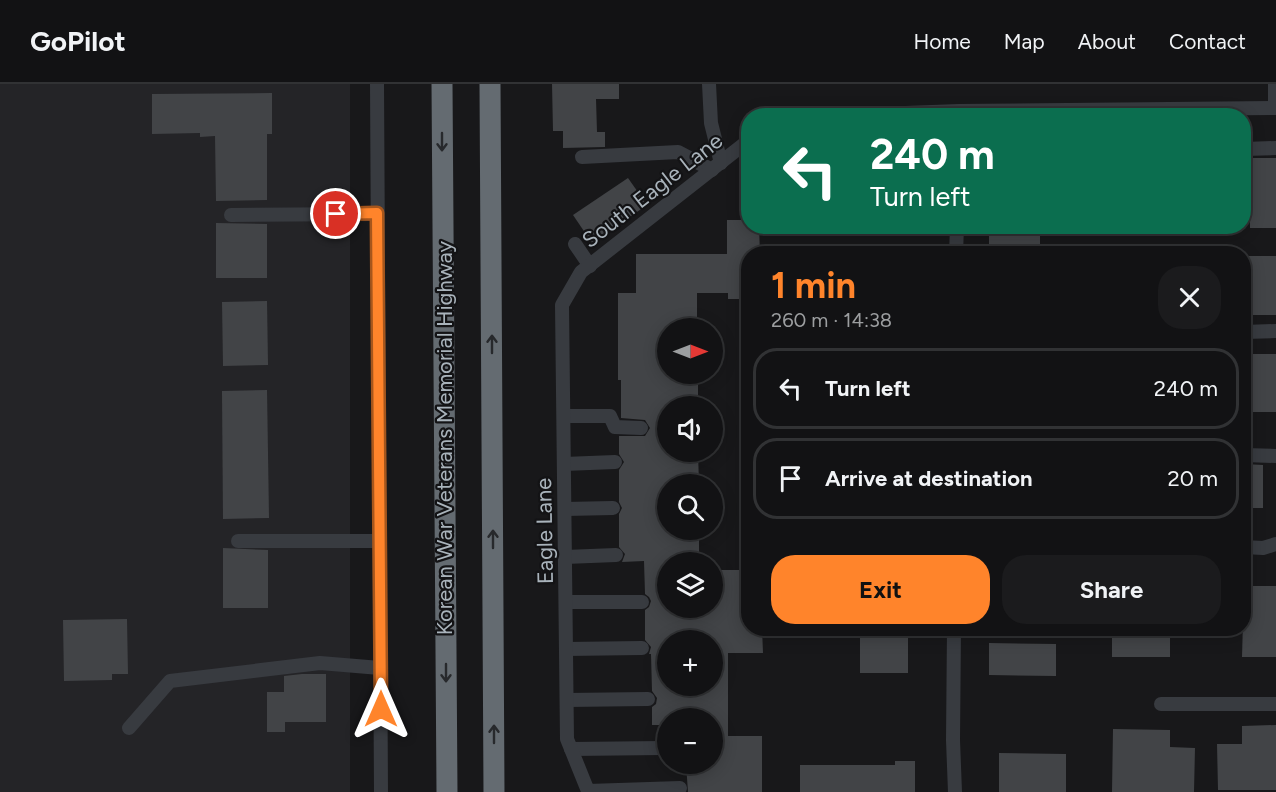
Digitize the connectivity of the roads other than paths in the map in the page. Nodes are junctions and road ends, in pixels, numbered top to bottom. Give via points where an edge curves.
1 (377, 84) edge
2 (442, 84) edge
3 (490, 84) edge
4 (709, 84) edge
5 (1275, 84) edge
6 (1251, 108) edge
7 (1275, 108) edge
8 (741, 147) edge
9 (1276, 148) edge
10 (1251, 149) edge
11 (582, 158) dead end
12 (717, 166) junction
13 (377, 213) junction
14 (231, 215) dead end
15 (575, 244) dead end
16 (586, 269) junction
17 (1276, 331) edge
18 (1251, 332) edge
19 (564, 416) junction
20 (641, 428) dead end
21 (1251, 455) edge
22 (1276, 456) edge
23 (615, 462) dead end
24 (564, 464) junction
25 (613, 508) dead end
26 (564, 509) junction
27 (238, 541) dead end
28 (380, 541) junction
29 (1251, 547) edge
30 (1272, 548) edge
31 (616, 555) dead end
32 (565, 557) junction
33 (566, 602) junction
34 (642, 602) dead end
35 (954, 636) edge
36 (642, 648) dead end
37 (566, 649) junction
38 (380, 668) junction
39 (648, 699) dead end
40 (567, 700) junction
41 (1161, 704) dead end
42 (1276, 704) edge
43 (129, 728) dead end
44 (657, 748) edge
45 (571, 749) junction
46 (680, 788) dead end
47 (588, 791) edge
48 (381, 792) edge
49 (447, 792) edge
50 (494, 792) edge
51 (955, 792) edge

1 - 13 street
2 -> 49 highway, Korean War Veterans Memorial Highway
50 -> 3 highway
4 - 12 street
5 - 7 street
6 - 7 street
8 - 12 street, South Eagle Lane
9 - 10 street
11 - 12 street via 678,152
12 - 16 street, South Eagle Lane
13 - 14 street
13 - 28 street
15 - 16 street
16 - 19 street, Eagle Lane via 562,305
17 - 18 street
19 - 20 street via 610,416 615,427
19 - 24 street, Eagle Lane
21 - 22 street
23 - 24 street
24 - 26 street, Eagle Lane
25 - 26 street
26 - 32 street, Eagle Lane
27 - 28 street
28 - 38 street
29 - 30 street
31 - 32 street
32 - 33 street, Eagle Lane
33 - 34 street
33 - 37 street, Eagle Lane
35 - 51 street
36 - 37 street
37 - 40 street, Eagle Lane
38 - 43 street via 320,663 170,681
38 - 48 street
39 - 40 street
40 - 45 street, Eagle Lane via 567,739
41 - 42 street
44 - 45 street
45 - 47 street, Eagle Lane
46 - 47 street

